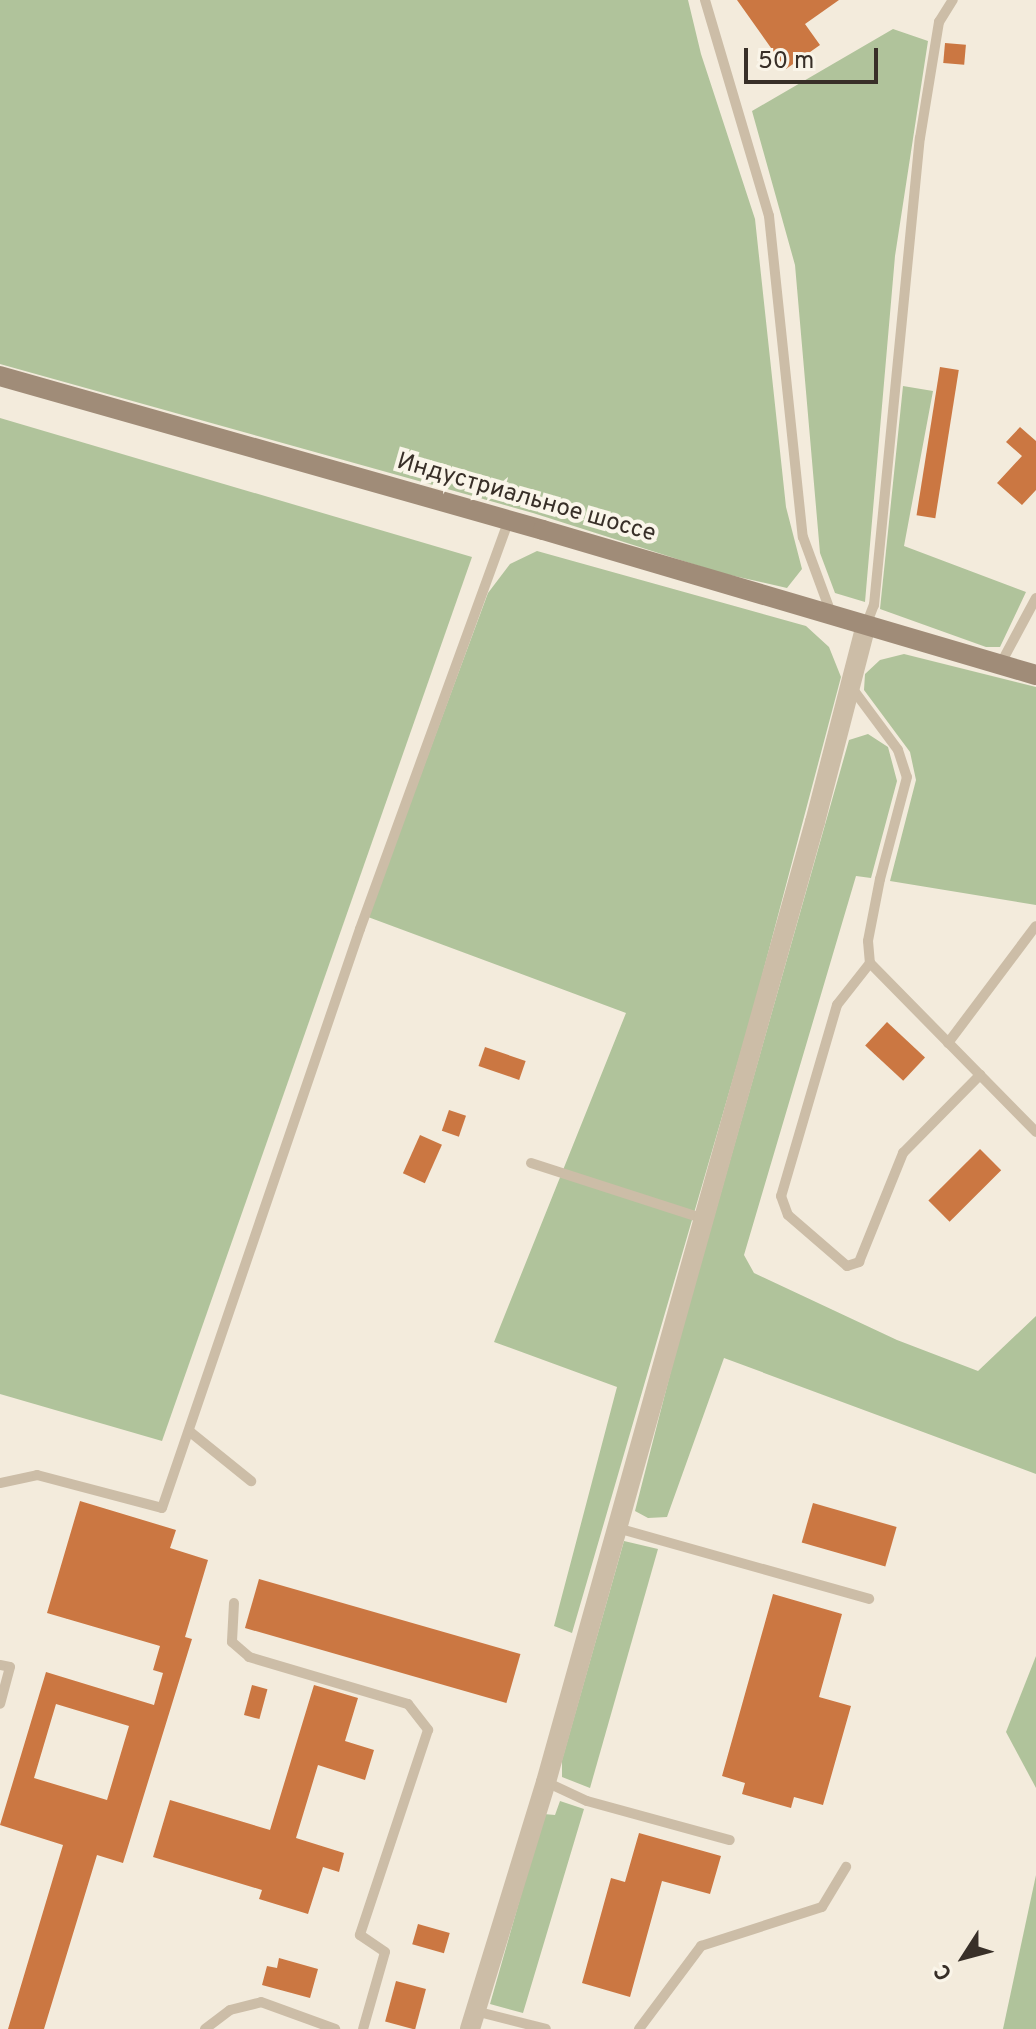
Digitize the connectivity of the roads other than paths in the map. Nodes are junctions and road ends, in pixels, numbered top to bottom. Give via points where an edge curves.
1 (705, 0) edge
2 (953, 0) edge
3 (0, 376) edge
4 (509, 520) junction
5 (1036, 598) edge
6 (833, 618) junction
7 (865, 628) junction
8 (1000, 665) junction
9 (1036, 675) edge
10 (852, 688) junction
11 (1036, 926) edge
12 (870, 963) junction
13 (948, 1043) junction
14 (980, 1075) junction
15 (1036, 1132) edge
16 (531, 1163) dead end
17 (701, 1218) junction
18 (189, 1431) junction
19 (251, 1481) dead end
20 (0, 1483) edge
21 (616, 1528) junction
22 (869, 1599) dead end
23 (234, 1603) dead end
24 (0, 1665) edge
25 (0, 1704) edge
26 (546, 1782) junction
27 (730, 1840) dead end
28 (846, 1867) dead end
29 (472, 2020) edge
30 (205, 2029) edge
31 (335, 2029) edge
32 (363, 2029) edge
33 (546, 2029) edge
34 (639, 2029) edge

1 - 6 lane via 769,216 803,537
2 - 7 lane via 939,22 920,138 874,605
3 - 4 main road, Индустриальное шоссе
4 - 6 main road, Индустриальное шоссе
4 - 18 lane via 360,929
5 - 8 lane
6 - 7 main road, Индустриальное шоссе
7 - 8 main road, Индустриальное шоссе
7 - 10 street
8 - 9 main road, Индустриальное шоссе
10 - 12 lane via 898,750 907,777 880,879 868,941
10 - 17 street
11 - 13 lane
12 - 13 lane
12 - 14 lane via 837,1005 781,1196 788,1215 847,1266 859,1262 903,1153
13 - 14 lane
14 - 15 lane
16 - 17 lane
17 - 21 street
18 - 19 lane
18 - 20 lane via 162,1508 37,1475
21 - 22 lane
21 - 26 street
23 - 32 lane via 232,1642 249,1657 408,1704 428,1730 360,1935 385,1952
24 - 25 lane via 10,1667
26 - 27 lane via 587,1801
26 - 29 street
28 - 34 lane via 822,1907 701,1946
29 - 33 lane
30 - 31 lane via 230,2010 261,2002

